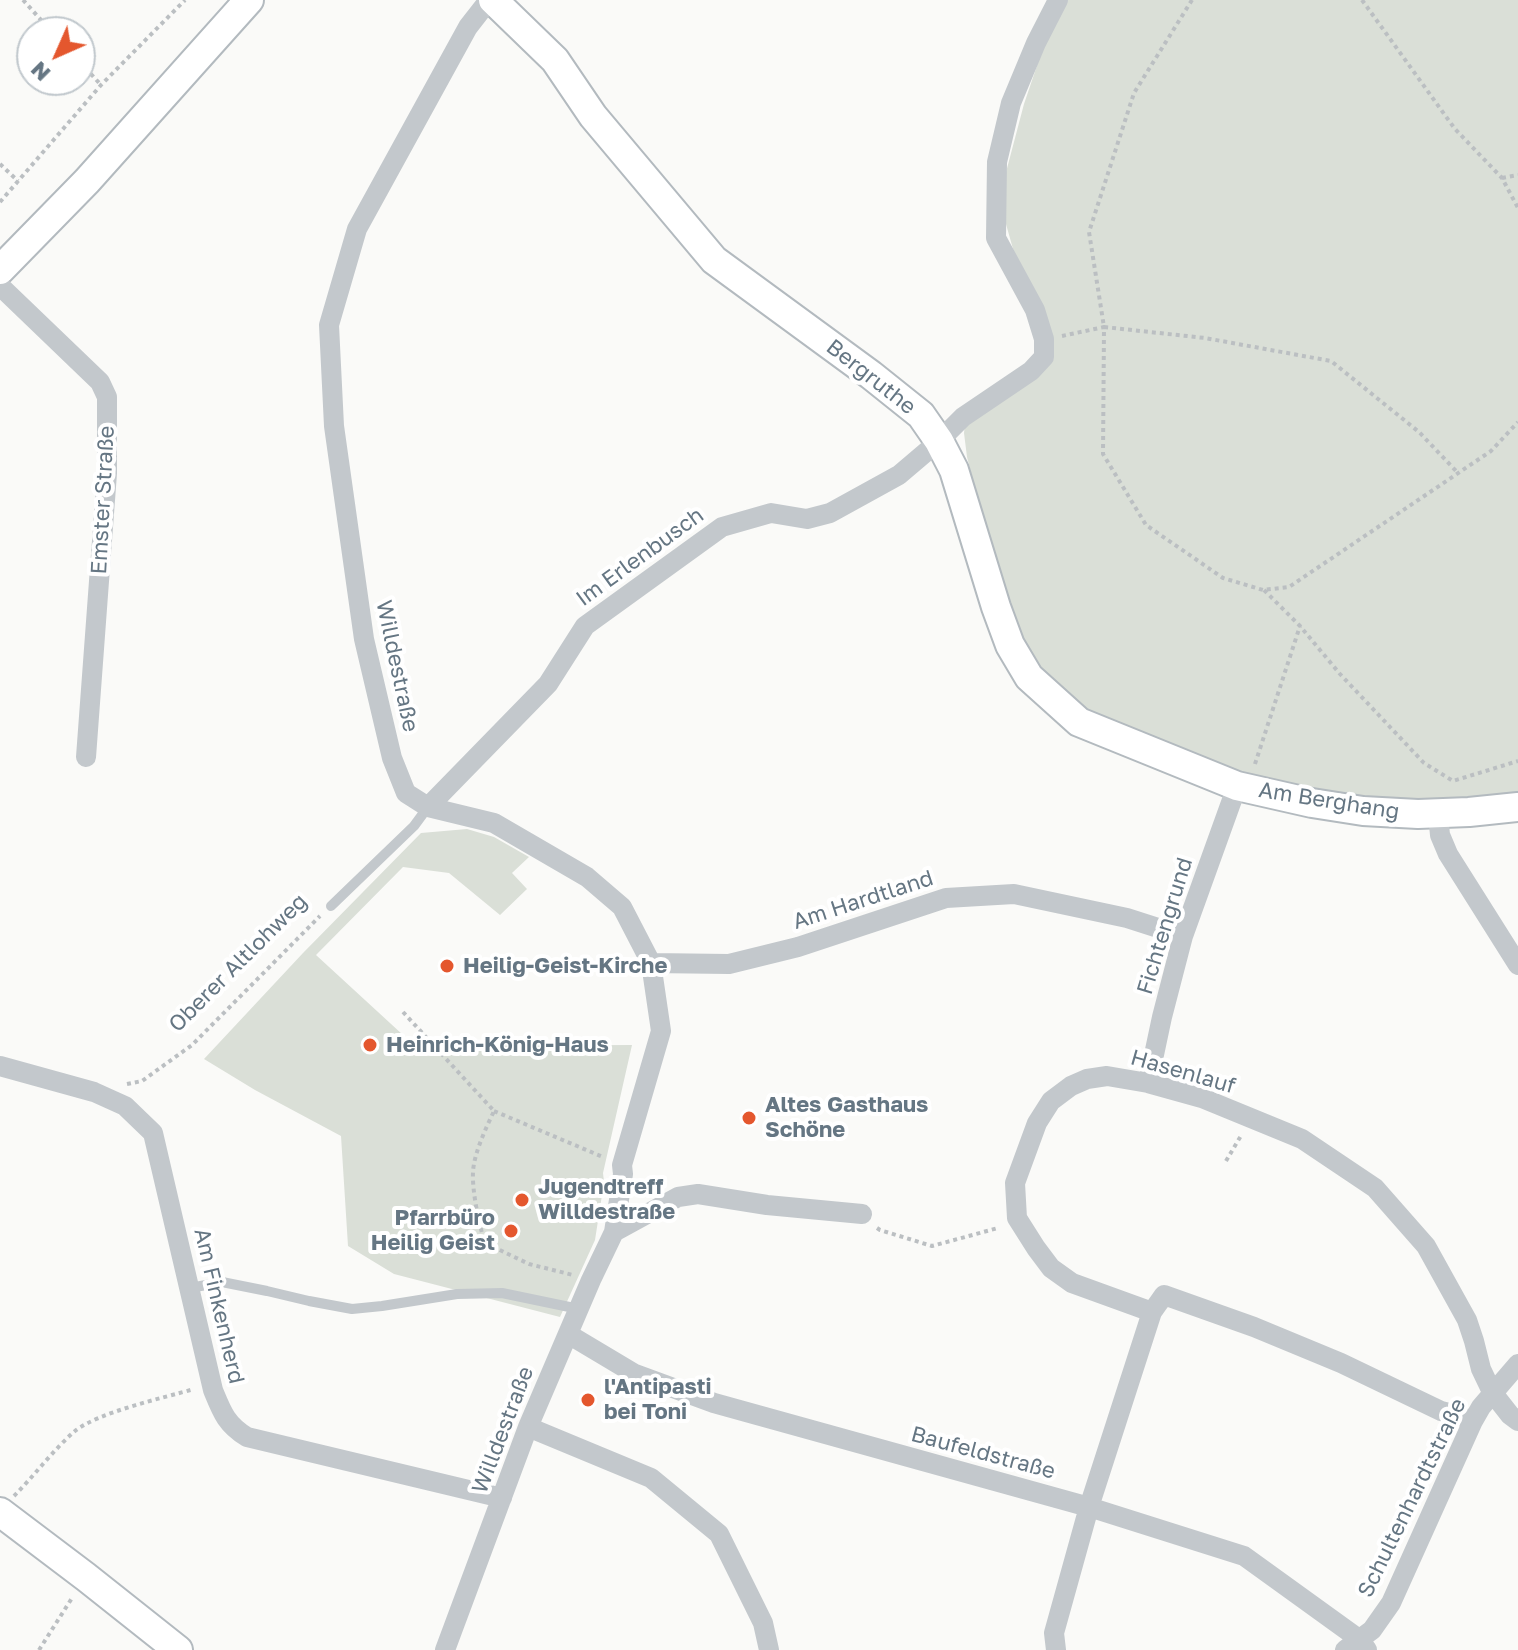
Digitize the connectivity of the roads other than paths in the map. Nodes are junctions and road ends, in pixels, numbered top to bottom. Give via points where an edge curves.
1 (249, 0) edge
2 (491, 0) edge
3 (1058, 0) edge
4 (0, 270) edge
5 (0, 286) edge
6 (939, 441) junction
7 (86, 757) dead end
8 (1242, 788) junction
9 (428, 807) junction
10 (1518, 807) edge
11 (1438, 814) junction
12 (331, 906) road end
13 (1183, 936) junction
14 (651, 963) junction
15 (1518, 965) edge
16 (0, 1066) edge
17 (1148, 1083) junction
18 (862, 1214) road end
19 (614, 1232) junction
20 (190, 1288) junction
21 (579, 1309) junction
22 (1152, 1312) junction
23 (568, 1334) junction
24 (1518, 1364) edge
25 (1492, 1392) junction
26 (1473, 1421) junction
27 (1518, 1421) edge
28 (528, 1427) junction
29 (502, 1498) junction
30 (5, 1506) edge
31 (1089, 1507) junction
32 (1357, 1646) edge
33 (178, 1650) edge
34 (445, 1650) edge
35 (769, 1650) edge
36 (1056, 1650) edge

1 - 4 street
2 - 6 street, Bergruthe via 555,60 593,116 714,260 903,399
2 - 9 street, Willdestraße via 468,27 357,229 329,325 334,426 364,639 392,758 406,793
3 - 6 street, Im Erlenbusch via 1011,103 997,162 996,238 1035,310 1044,357
5 - 7 street, Emster Straße via 100,382 107,397 107,473
6 - 8 street, Bergruthe via 954,470 1010,645 1029,677 1079,722
6 - 9 street, Im Erlenbusch via 899,475 830,513 807,519 771,513 722,527 585,626 548,684
8 - 11 street, Am Berghang via 1363,811
8 - 13 street, Fichtengrund
9 - 12 lane
9 - 14 street, Willdestraße via 494,823 587,877 622,907
10 - 11 street, Am Berghang
11 - 15 street via 1448,854
13 - 14 street, Am Hardtland via 1014,894 946,898 729,964
13 - 17 street, Fichtengrund
14 - 19 street, Willdestraße via 661,1031 622,1165
16 - 20 street, Am Finkenherd via 94,1092 125,1106 153,1133
17 - 22 street, Hasenlauf via 1107,1076 1087,1079 1051,1101 1015,1183 1017,1218 1051,1268 1072,1283
17 - 25 street, Hasenlauf via 1202,1098 1302,1139 1375,1188 1426,1246 1467,1320
18 - 19 street via 698,1194 678,1197
19 - 21 street, Willdestraße
20 - 21 lane via 222,1282 352,1309 502,1293
20 - 29 street, Am Finkenherd via 212,1383 234,1429 247,1437
21 - 23 street, Willdestraße
22 - 26 street via 1164,1295 1254,1327
22 - 31 street
23 - 28 street, Willdestraße
23 - 31 street, Baufeldstraße via 635,1374 714,1403
24 - 25 street, Schultenhardtstraße
25 - 26 street, Schultenhardtstraße
25 - 27 street, Hasenlauf
26 - 32 street, Schultenhardtstraße via 1391,1603
28 - 29 street, Willdestraße
28 - 35 street via 651,1478 719,1534 763,1623
29 - 34 street, Willdestraße
30 - 33 street
31 - 32 street, Baufeldstraße via 1244,1556
31 - 36 street via 1054,1633

